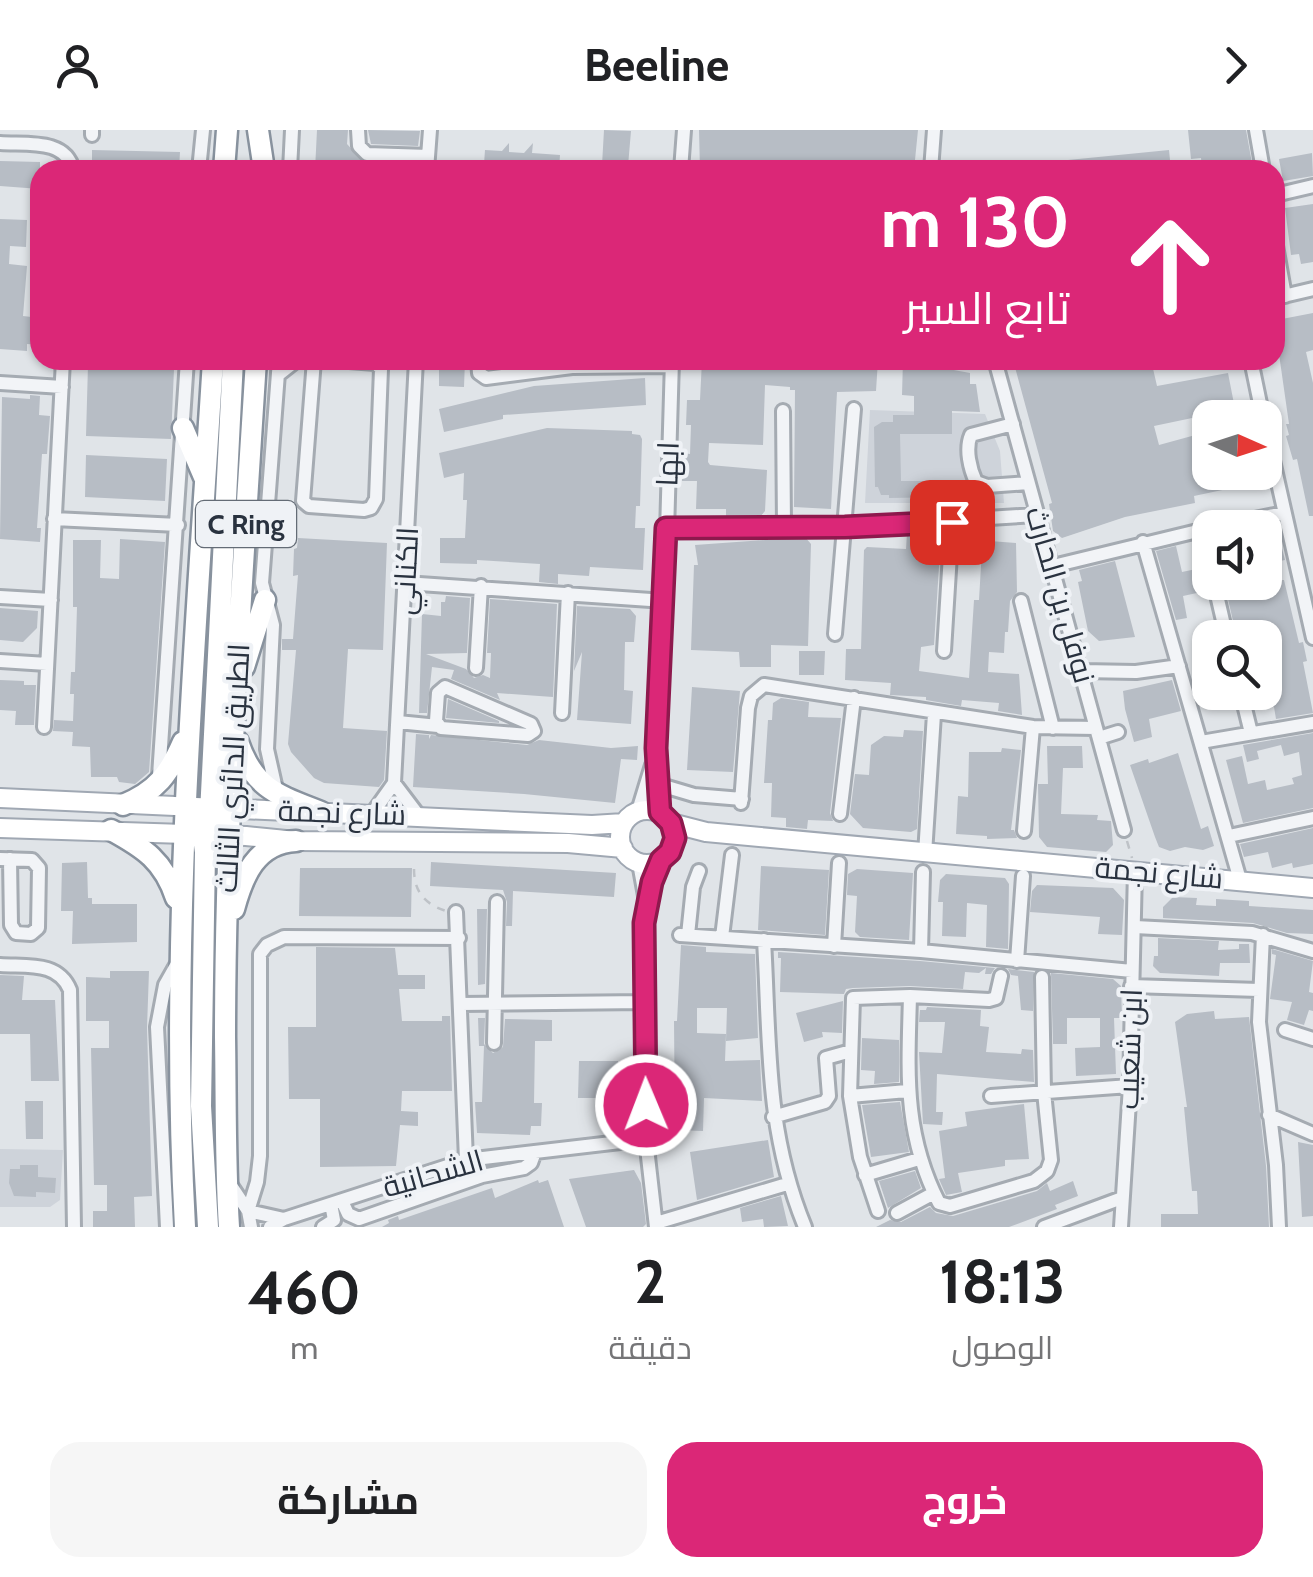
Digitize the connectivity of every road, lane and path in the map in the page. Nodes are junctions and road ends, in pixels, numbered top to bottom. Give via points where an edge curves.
1 (203, 130) edge
2 (227, 130) edge
3 (258, 130) edge
4 (269, 130) edge
5 (292, 130) edge
6 (358, 130) edge
7 (430, 130) edge
8 (684, 130) edge
9 (934, 130) edge
10 (1256, 130) edge
11 (0, 143) edge
12 (70, 160) edge
13 (201, 160) edge
14 (225, 160) edge
15 (263, 160) edge
16 (266, 160) edge
17 (290, 160) edge
18 (408, 160) edge
19 (428, 160) edge
20 (682, 160) edge
21 (932, 160) edge
22 (1261, 160) edge
23 (1313, 186) edge
24 (1285, 193) edge
25 (1313, 289) edge
26 (1285, 296) edge
27 (63, 370) edge
28 (186, 370) edge
29 (212, 370) edge
30 (233, 370) edge
31 (255, 370) edge
32 (278, 370) edge
33 (285, 370) edge
34 (313, 370) edge
35 (381, 370) edge
36 (416, 370) edge
37 (479, 370) edge
38 (538, 370) edge
39 (672, 370) edge
40 (998, 370) edge
41 (1253, 370) edge
42 (278, 376) junction
43 (0, 384) edge
44 (62, 387) junction
45 (1259, 400) edge
46 (854, 409) dead end
47 (783, 411) dead end
48 (1013, 424) junction
49 (183, 428) junction
50 (206, 481) junction
51 (1028, 483) junction
52 (1279, 490) edge
53 (1284, 513) joint
54 (1036, 515) junction
55 (54, 520) junction
56 (952, 522) junction
57 (178, 525) junction
58 (784, 526) junction
59 (845, 527) junction
60 (666, 528) junction
61 (1192, 531) edge
62 (1143, 542) junction
63 (1053, 566) junction
64 (405, 583) junction
65 (481, 586) junction
66 (568, 593) junction
67 (0, 597) edge
68 (51, 600) junction
69 (265, 600) junction
70 (1021, 601) dead end
71 (664, 602) junction
72 (835, 634) dead end
73 (1313, 638) edge
74 (944, 651) dead end
75 (0, 661) edge
76 (47, 664) junction
77 (1179, 666) junction
78 (476, 668) dead end
79 (1082, 671) junction
80 (236, 688) junction
81 (854, 698) junction
82 (1245, 710) edge
83 (562, 712) dead end
84 (934, 714) junction
85 (398, 718) junction
86 (437, 722) junction
87 (1313, 723) edge
88 (190, 726) junction
89 (234, 726) junction
90 (44, 727) dead end
91 (1033, 727) junction
92 (1053, 728) junction
93 (1118, 732) dead end
94 (1098, 733) junction
95 (1250, 733) junction
96 (1201, 742) junction
97 (656, 748) junction
98 (394, 783) junction
99 (657, 784) junction
100 (152, 791) junction
101 (280, 795) junction
102 (0, 798) edge
103 (124, 804) junction
104 (185, 807) junction
105 (220, 808) junction
106 (321, 812) junction
107 (372, 814) junction
108 (840, 814) dead end
109 (419, 816) junction
110 (631, 817) junction
111 (666, 818) junction
112 (1313, 818) edge
113 (0, 828) edge
114 (111, 830) junction
115 (1124, 830) joint
116 (1024, 831) dead end
117 (706, 832) junction
118 (194, 834) junction
119 (230, 836) junction
120 (1229, 836) junction
121 (296, 841) junction
122 (623, 848) junction
123 (732, 855) dead end
124 (666, 856) junction
125 (5, 860) edge
126 (639, 863) junction
127 (840, 863) dead end
128 (924, 863) junction
129 (182, 866) junction
130 (204, 867) junction
131 (414, 868) dead end
132 (1135, 870) junction
133 (698, 871) dead end
134 (1023, 876) dead end
135 (1240, 880) junction
136 (1313, 888) edge
137 (497, 902) dead end
138 (456, 912) joint
139 (180, 913) junction
140 (644, 923) junction
141 (1136, 927) junction
142 (1263, 935) junction
143 (722, 937) junction
144 (458, 938) junction
145 (225, 940) junction
146 (764, 940) junction
147 (834, 946) junction
148 (921, 951) junction
149 (1313, 951) edge
150 (179, 960) junction
151 (1017, 961) junction
152 (0, 965) edge
153 (1132, 971) junction
154 (1001, 976) dead end
155 (1042, 977) dead end
156 (1131, 986) junction
157 (1259, 990) junction
158 (910, 996) junction
159 (644, 1002) junction
160 (460, 1004) junction
161 (494, 1004) junction
162 (1285, 1030) dead end
163 (1313, 1039) edge
164 (494, 1043) dead end
165 (850, 1052) junction
166 (1130, 1086) junction
167 (907, 1091) junction
168 (1044, 1092) junction
169 (850, 1096) junction
170 (991, 1096) dead end
171 (1269, 1115) junction
172 (773, 1116) junction
173 (1312, 1131) edge
174 (646, 1139) junction
175 (535, 1152) junction
176 (920, 1159) junction
177 (466, 1160) junction
178 (865, 1175) junction
179 (226, 1177) junction
180 (787, 1184) junction
181 (934, 1193) junction
182 (1122, 1198) junction
183 (336, 1202) junction
184 (248, 1211) junction
185 (878, 1211) dead end
186 (897, 1212) dead end
187 (284, 1219) junction
188 (656, 1225) edge
189 (74, 1227) edge
190 (167, 1227) edge
191 (185, 1227) edge
192 (208, 1227) edge
193 (229, 1227) edge
194 (251, 1227) edge
195 (270, 1227) edge
196 (323, 1227) edge
197 (804, 1227) edge
198 (1044, 1227) edge
199 (1120, 1227) edge
200 (1278, 1227) edge

1 - 13 street
2 - 14 highway
3 - 15 highway
4 - 16 highway
5 - 17 street
6 - 18 street via 367,154
7 - 19 street
8 - 20 street
9 - 21 street
10 - 22 street
11 - 12 street via 57,148
23 - 24 street
25 - 26 street
27 - 44 street
28 - 49 street
29 - 50 highway, الطريق الدائري الثالث / C Ring
30 - 105 highway
31 - 80 highway, الطريق الدائري الثالث / C Ring
32 - 42 street, الطريق الدائري الثالث
33 - 42 street
34 - 35 street via 303,501 364,510 377,496
36 - 64 street, الكناني
37 - 38 street via 486,378
39 - 60 street, ابها
40 - 48 street, نوفل بن الحارث
41 - 45 street
42 - 69 street, الطريق الدائري الثالث
43 - 44 street
44 - 55 street
46 - 59 street
47 - 58 street
48 - 51 street, نوفل بن الحارث
48 - 51 street via 970,435 974,476 987,486
49 - 50 highway
49 - 57 street
50 - 88 highway, الطريق الدائري الثالث / C Ring
51 - 54 street, نوفل بن الحارث
52 - 53 street
53 - 73 street
54 - 56 street
54 - 63 street, نوفل بن الحارث
55 - 57 street
55 - 68 street
56 - 59 street
56 - 74 street
57 - 100 street via 161,768
58 - 59 street
58 - 60 street
59 - 72 street
60 - 71 street, ابها
61 - 62 street
62 - 63 street
62 - 77 street
63 - 79 street, نوفل بن الحارث
64 - 65 street
64 - 85 street, الكناني
65 - 66 street
65 - 78 street
66 - 71 street
66 - 83 street
67 - 68 street
68 - 76 street
69 - 80 highway
69 - 101 street, الطريق الدائري الثالث via 273,624 267,760
70 - 92 street
71 - 97 street, ابها
75 - 76 street
76 - 90 street
77 - 79 street
77 - 96 street
79 - 94 street, نوفل بن الحارث
80 - 89 highway, الطريق الدائري الثالث / C Ring
81 - 84 street
81 - 99 street via 776,684 757,690 748,708 741,801
81 - 108 street
82 - 95 street
84 - 91 street
84 - 128 street
85 - 86 street
85 - 98 street, الكناني
86 - 86 street via 528,735 534,731 445,686 438,693
87 - 95 street
88 - 100 highway via 168,775
88 - 104 highway, الطريق الدائري الثالث / C Ring
89 - 101 highway via 250,772
89 - 105 highway, الطريق الدائري الثالث / C Ring
91 - 92 street
91 - 116 street
92 - 94 street
93 - 94 street
94 - 115 street, نوفل بن الحارث
95 - 96 street
96 - 120 street
97 - 99 street, ابها
97 - 110 street, ابها
98 - 107 street
98 - 109 street
99 - 111 street, ابها
100 - 103 highway
101 - 106 highway
102 - 103 main road, شارع نجمة
103 - 104 main road, شارع نجمة
104 - 105 main road, شارع نجمة
104 - 118 highway via 202,816
105 - 106 main road, شارع نجمة
105 - 119 highway, الطريق الدائري الثالث / C Ring
106 - 107 main road, شارع نجمة
107 - 109 main road, شارع نجمة
109 - 110 main road, شارع نجمة via 592,825
110 - 111 main road
110 - 122 main road via 620,836
111 - 117 main road, شارع نجمة
111 - 124 main road via 675,838
112 - 120 street
113 - 114 main road, شارع نجمة
114 - 118 main road, شارع نجمة
114 - 139 highway via 158,860
115 - 132 path
117 - 124 main road
117 - 128 main road, شارع نجمة
118 - 119 main road, شارع نجمة
118 - 129 highway, الطريق الدائري الثالث
118 - 130 highway
119 - 121 main road, شارع نجمة
119 - 145 highway, الطريق الدائري الثالث / C Ring
120 - 135 street
121 - 122 main road, شارع نجمة
121 - 145 highway via 272,846 250,866
122 - 126 main road
123 - 143 street
124 - 126 main road
124 - 140 street via 652,882
125 - 125 street via 32,860 39,868 38,928 31,934 16,933 11,925
126 - 140 street
127 - 147 street
128 - 132 main road, شارع نجمة
128 - 148 street
129 - 130 highway via 194,859
129 - 139 highway, الطريق الدائري الثالث
130 - 192 highway via 201,1106
131 - 138 path via 421,896
132 - 135 main road, شارع نجمة
132 - 141 street, ابن شعيب
133 - 143 street via 684,935
134 - 151 street
135 - 136 main road, شارع نجمة
137 - 161 street
138 - 144 street
139 - 150 highway, الطريق الدائري الثالث
140 - 159 street
141 - 142 street
141 - 153 street, ابن شعيب
142 - 149 street
142 - 157 street
143 - 146 street
144 - 160 street
144 - 184 street via 284,938 260,954 260,1156
145 - 179 highway, الطريق الدائري الثالث / C Ring
146 - 147 street
146 - 172 street
147 - 148 street
148 - 151 street
150 - 190 street, الطريق الدائري الثالث via 164,985 157,1027
150 - 191 highway, الطريق الدائري الثالث
151 - 153 street
152 - 189 street via 49,968 70,990
153 - 156 street, ابن شعيب
154 - 158 street via 993,1000
155 - 168 street
156 - 157 street
156 - 166 street, ابن شعيب
157 - 171 street
158 - 165 street via 853,998
158 - 167 street
159 - 161 street
159 - 174 street
160 - 161 street
160 - 177 street
161 - 164 street
162 - 163 street
165 - 169 street
165 - 172 street via 826,1058 825,1102
166 - 168 street
166 - 182 street, ابن شعيب
167 - 169 street
167 - 176 street
168 - 170 street
168 - 181 street via 1047,1171 1034,1182 950,1206
169 - 178 street
171 - 173 street
171 - 200 street
172 - 180 street
174 - 175 street, الشحانية
174 - 188 street
175 - 177 street, الشحانية
175 - 183 street via 524,1168 359,1218
176 - 178 street
176 - 181 street
177 - 183 street, الشحانية
178 - 185 street
179 - 184 street
179 - 193 highway, الطريق الدائري الثالث / C Ring
180 - 188 street
180 - 197 street
181 - 186 street
182 - 198 street
182 - 199 street, ابن شعيب
183 - 187 street, الشحانية
183 - 196 street via 334,1220
184 - 187 street
184 - 194 street
187 - 195 street, الشحانية

